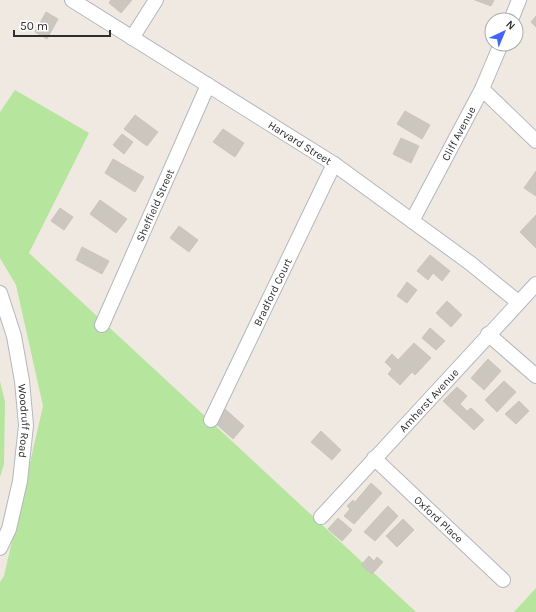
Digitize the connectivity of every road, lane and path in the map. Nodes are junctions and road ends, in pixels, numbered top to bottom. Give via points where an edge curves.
1 (72, 0) edge
2 (156, 0) edge
3 (519, 0) edge
4 (514, 12) edge
5 (132, 38) junction
6 (498, 52) edge
7 (208, 84) junction
8 (482, 89) junction
9 (536, 141) edge
10 (334, 164) junction
11 (412, 221) junction
12 (536, 284) edge
13 (0, 293) edge
14 (518, 302) junction
15 (102, 325) dead end
16 (488, 334) junction
17 (536, 376) edge
18 (211, 420) dead end
19 (374, 458) junction
20 (321, 516) dead end
21 (0, 548) edge
22 (503, 580) dead end

1 - 5 street, Harvard Street
2 - 5 street
3 - 4 street
5 - 7 street, Harvard Street
6 - 8 street, Cliff Avenue
7 - 10 street, Harvard Street
7 - 15 street, Sheffield Street
8 - 9 street
8 - 11 street, Cliff Avenue
10 - 11 street, Harvard Street
10 - 18 street, Bradford Court
11 - 14 street, Harvard Street
12 - 14 street, Amherst Avenue
13 - 21 street, Woodruff Road via 14,336 26,426 20,481 9,529
14 - 16 street, Amherst Avenue
16 - 17 street
16 - 19 street, Amherst Avenue
19 - 20 street, Amherst Avenue
19 - 22 street, Oxford Place

